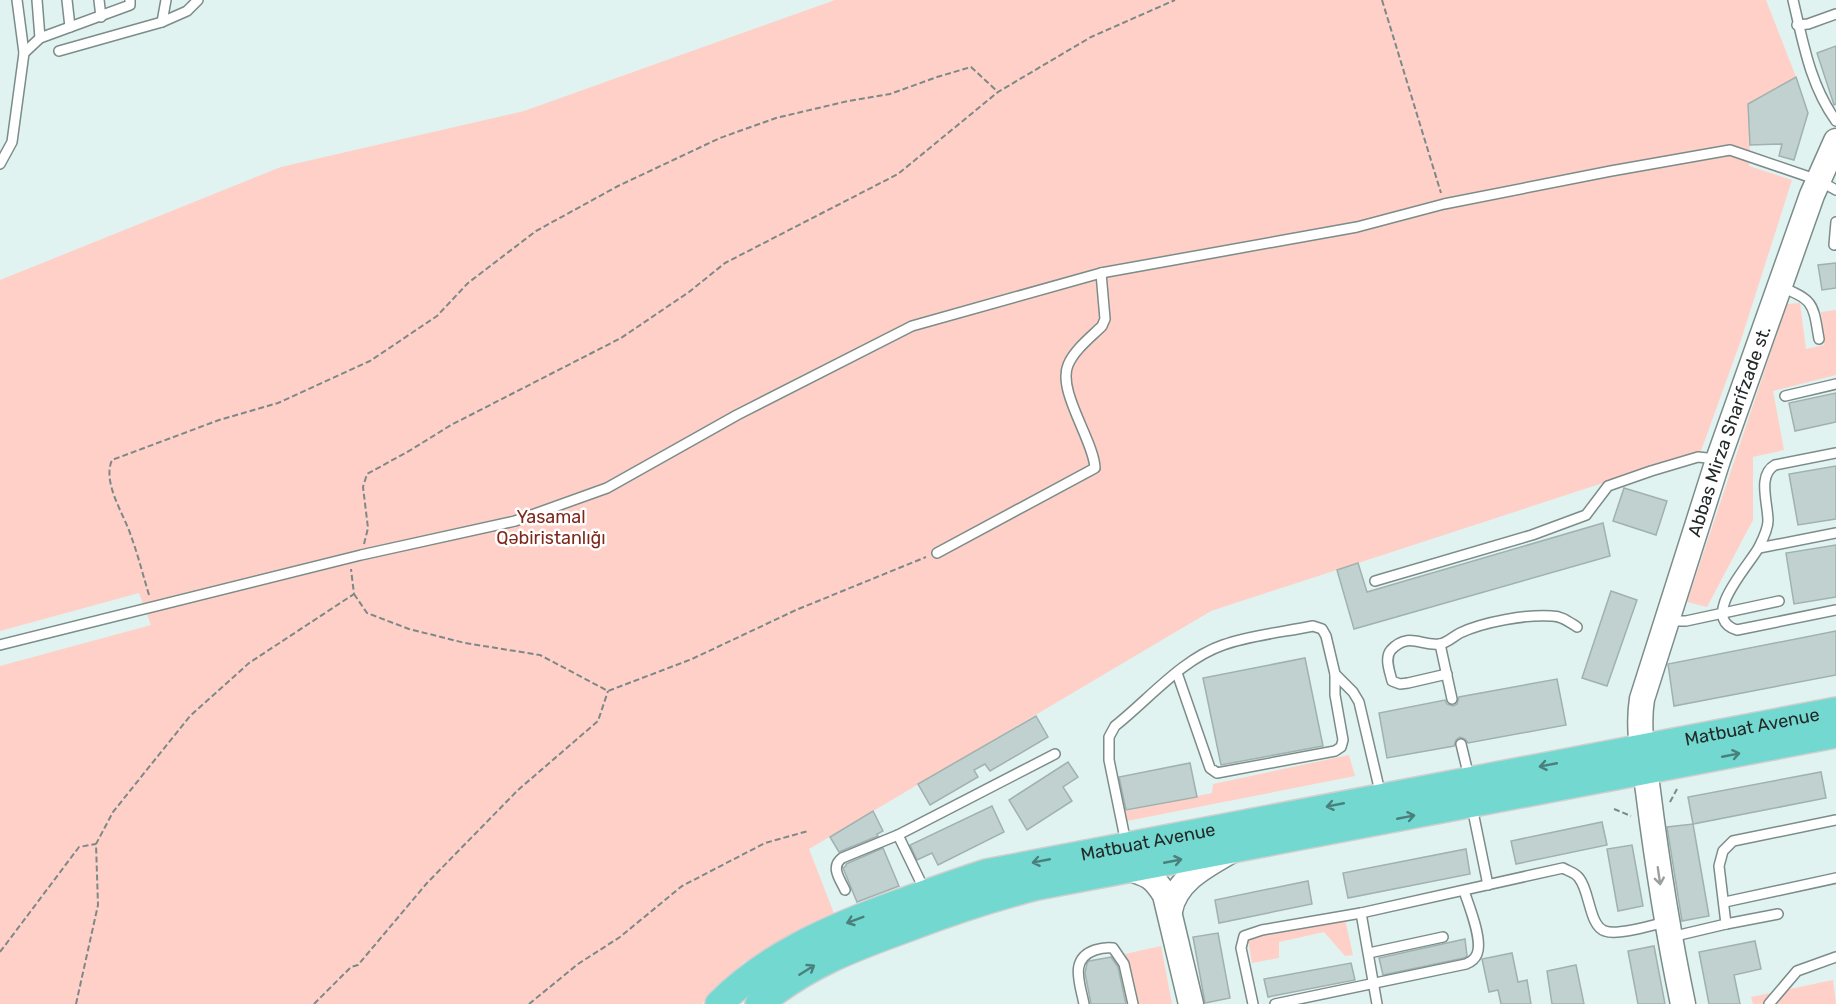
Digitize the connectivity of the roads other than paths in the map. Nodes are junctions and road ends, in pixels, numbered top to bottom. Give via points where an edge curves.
1 (17, 0) edge
2 (37, 0) edge
3 (67, 0) edge
4 (99, 0) edge
5 (130, 0) edge
6 (166, 0) edge
7 (198, 0) edge
8 (1793, 0) edge
9 (1836, 14) edge
10 (101, 17) junction
11 (162, 22) junction
12 (1797, 25) junction
13 (70, 27) junction
14 (40, 38) junction
15 (59, 51) dead end
16 (24, 53) junction
17 (1836, 122) edge
18 (1836, 141) edge
19 (0, 164) edge
20 (1827, 185) edge
21 (1836, 222) edge
22 (1834, 245) dead end
23 (1101, 273) junction
24 (1779, 286) junction
25 (1820, 339) dead end
26 (1836, 384) edge
27 (1785, 396) dead end
28 (1836, 453) edge
29 (1718, 460) junction
30 (1836, 533) edge
31 (1759, 548) junction
32 (937, 553) road end
33 (1375, 581) dead end
34 (1779, 601) dead end
35 (1836, 610) edge
36 (1721, 613) junction
37 (1666, 621) junction
38 (1577, 627) dead end
39 (1440, 644) junction
40 (0, 645) edge
41 (1177, 673) junction
42 (1335, 674) junction
43 (1447, 674) junction
44 (1452, 699) dead end
45 (1836, 711) edge
46 (1836, 734) edge
47 (1461, 744) dead end
48 (1643, 749) junction
49 (1055, 754) dead end
50 (1671, 754) junction
51 (1470, 792) junction
52 (1381, 796) junction
53 (1836, 820) edge
54 (898, 835) junction
55 (1234, 849) junction
56 (1128, 857) junction
57 (1836, 878) edge
58 (1488, 885) junction
59 (845, 890) dead end
60 (1464, 891) junction
61 (926, 893) junction
62 (1725, 902) junction
63 (1170, 911) junction
64 (1361, 913) junction
65 (1778, 914) dead end
66 (1726, 924) junction
67 (1667, 930) junction
68 (1443, 937) dead end
69 (1369, 953) junction
70 (1836, 957) edge
71 (1374, 984) junction
72 (719, 1004) edge
73 (759, 1004) edge
74 (1084, 1004) edge
75 (1133, 1004) edge
76 (1191, 1004) edge
77 (1254, 1004) edge
78 (1275, 1004) edge
79 (1377, 1004) edge
80 (1683, 1004) edge
81 (1769, 1004) edge

1 - 16 lane
2 - 14 lane
3 - 13 lane
4 - 10 lane
5 - 10 lane via 130,5
6 - 11 lane
7 - 11 lane via 187,11
8 - 12 lane
9 - 12 lane
10 - 13 lane
11 - 15 lane
12 - 17 lane via 1817,90
13 - 14 lane
14 - 16 lane
16 - 19 lane via 12,142
18 - 20 main road, Abbas Mirza Sharifzade st.
20 - 23 lane via 1730,150 1444,204 1356,228
20 - 24 main road, Abbas Mirza Sharifzade st.
21 - 22 lane
23 - 32 lane via 1105,319 1070,361 1066,375 1094,470
23 - 40 lane via 912,326 737,415 607,488 515,521
24 - 25 lane via 1806,298
24 - 29 main road, Abbas Mirza Sharifzade st.
26 - 27 lane
28 - 31 lane via 1768,469 1764,477 1768,526
29 - 33 lane via 1688,460 1608,486 1586,515 1532,536
29 - 37 main road, Abbas Mirza Sharifzade st.
30 - 31 lane
31 - 36 lane via 1728,594
34 - 36 lane
35 - 36 lane via 1737,630 1728,627
36 - 37 lane
37 - 48 main road, Abbas Mirza Sharifzade st. via 1642,699
38 - 39 lane via 1564,618 1523,617 1461,632
39 - 43 lane
39 - 43 lane via 1404,642 1391,651 1389,669 1392,681 1401,684
41 - 42 lane via 1222,646 1313,626 1322,628 1326,636
41 - 42 lane via 1210,768 1217,773 1341,747
41 - 56 lane via 1115,726 1109,737 1109,760
42 - 52 lane via 1359,702
43 - 44 lane
45 - 50 main road, Matbuat Avenue
50 -> 46 main road, Matbuat Avenue
47 - 51 lane
48 - 50 main road, Matbuat Avenue
48 - 51 main road, Matbuat Avenue via 1607,766
48 -> 67 main road, Abbas Mirza Sharifzade st. via 1642,817
49 - 54 lane
51 - 52 main road, Matbuat Avenue
55 -> 51 main road, Matbuat Avenue
51 - 58 lane
52 -> 56 main road, Matbuat Avenue
53 - 62 lane via 1733,841 1723,851 1719,866
54 - 59 lane via 837,862 835,868
54 - 61 lane
56 -> 55 main road, Matbuat Avenue
55 - 63 main road via 1186,882 1174,895
56 -> 61 main road, Matbuat Avenue via 986,873
56 - 63 main road via 1156,881
73 -> 56 main road, Matbuat Avenue via 818,964 854,947 953,911
57 - 62 lane
58 - 60 lane
58 - 67 lane via 1563,868 1578,876 1597,926 1605,931
60 - 64 lane
60 - 71 lane via 1476,929 1478,952 1473,960
61 -> 72 main road, Matbuat Avenue via 803,942 772,960
62 - 66 lane
63 - 76 main road
64 - 69 lane
64 - 77 lane via 1244,936 1240,948
65 - 66 lane
66 - 67 lane
67 - 80 main road, Abbas Mirza Sharifzade st.
68 - 69 lane
69 - 71 lane
70 - 81 lane via 1797,971
71 - 78 lane
71 - 79 lane
74 - 75 lane via 1078,965 1089,952 1107,947 1113,948 1124,964

